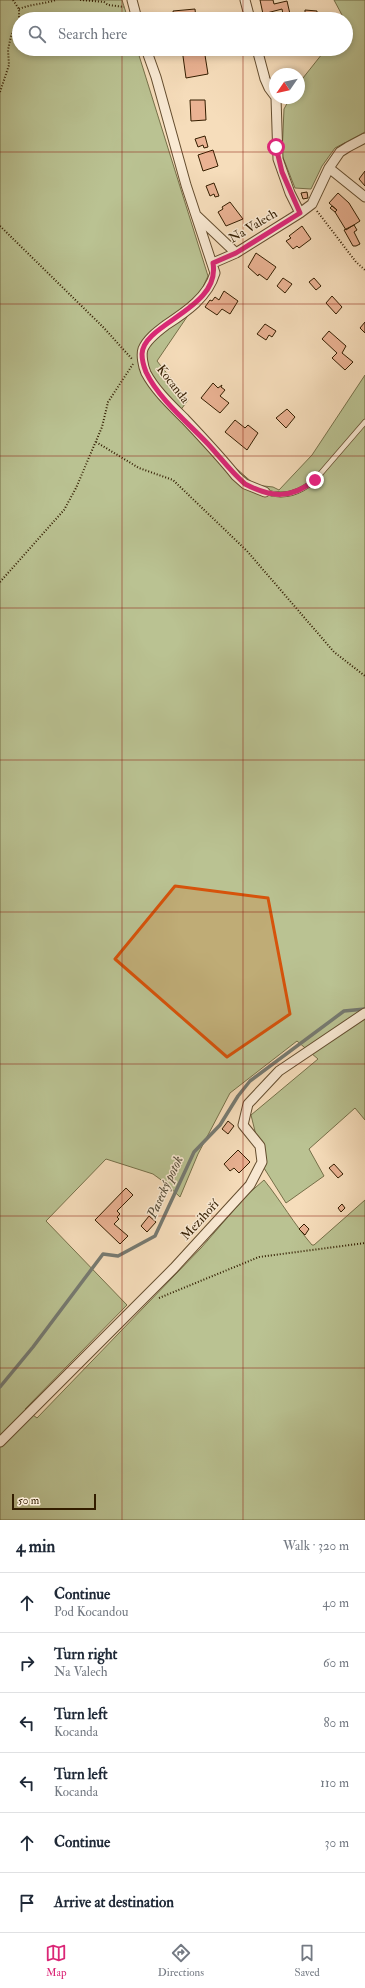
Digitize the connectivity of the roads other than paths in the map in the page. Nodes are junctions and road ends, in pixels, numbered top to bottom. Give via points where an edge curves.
1 (245, 0) edge
2 (248, 12) edge
3 (148, 56) edge
4 (260, 56) edge
5 (269, 88) edge
6 (275, 104) edge
7 (365, 138) edge
8 (329, 168) junction
9 (365, 197) edge
10 (300, 213) junction
11 (195, 214) junction
12 (236, 253) junction
13 (213, 263) junction
14 (365, 422) edge
15 (265, 492) joint
16 (362, 1016) edge
17 (0, 1442) edge

1 - 2 street
3 - 11 street, Kocanda
4 - 5 street
6 - 10 street via 278,159
7 - 8 street, Na Valech via 340,152
8 - 9 street
8 - 10 street, Na Valech via 312,204
10 - 12 street, Na Valech
11 - 12 street
11 - 13 street, Kocanda
12 - 13 street, Na Valech
13 - 15 street, Kocanda via 215,273 209,285 191,308 154,335 143,349 143,362 146,373 168,402 236,476 245,484
14 - 15 lane via 315,480 304,488 291,494 274,495
16 - 17 street, Mezihoří via 279,1071 248,1104 243,1125 260,1146 262,1162 250,1185 174,1268

